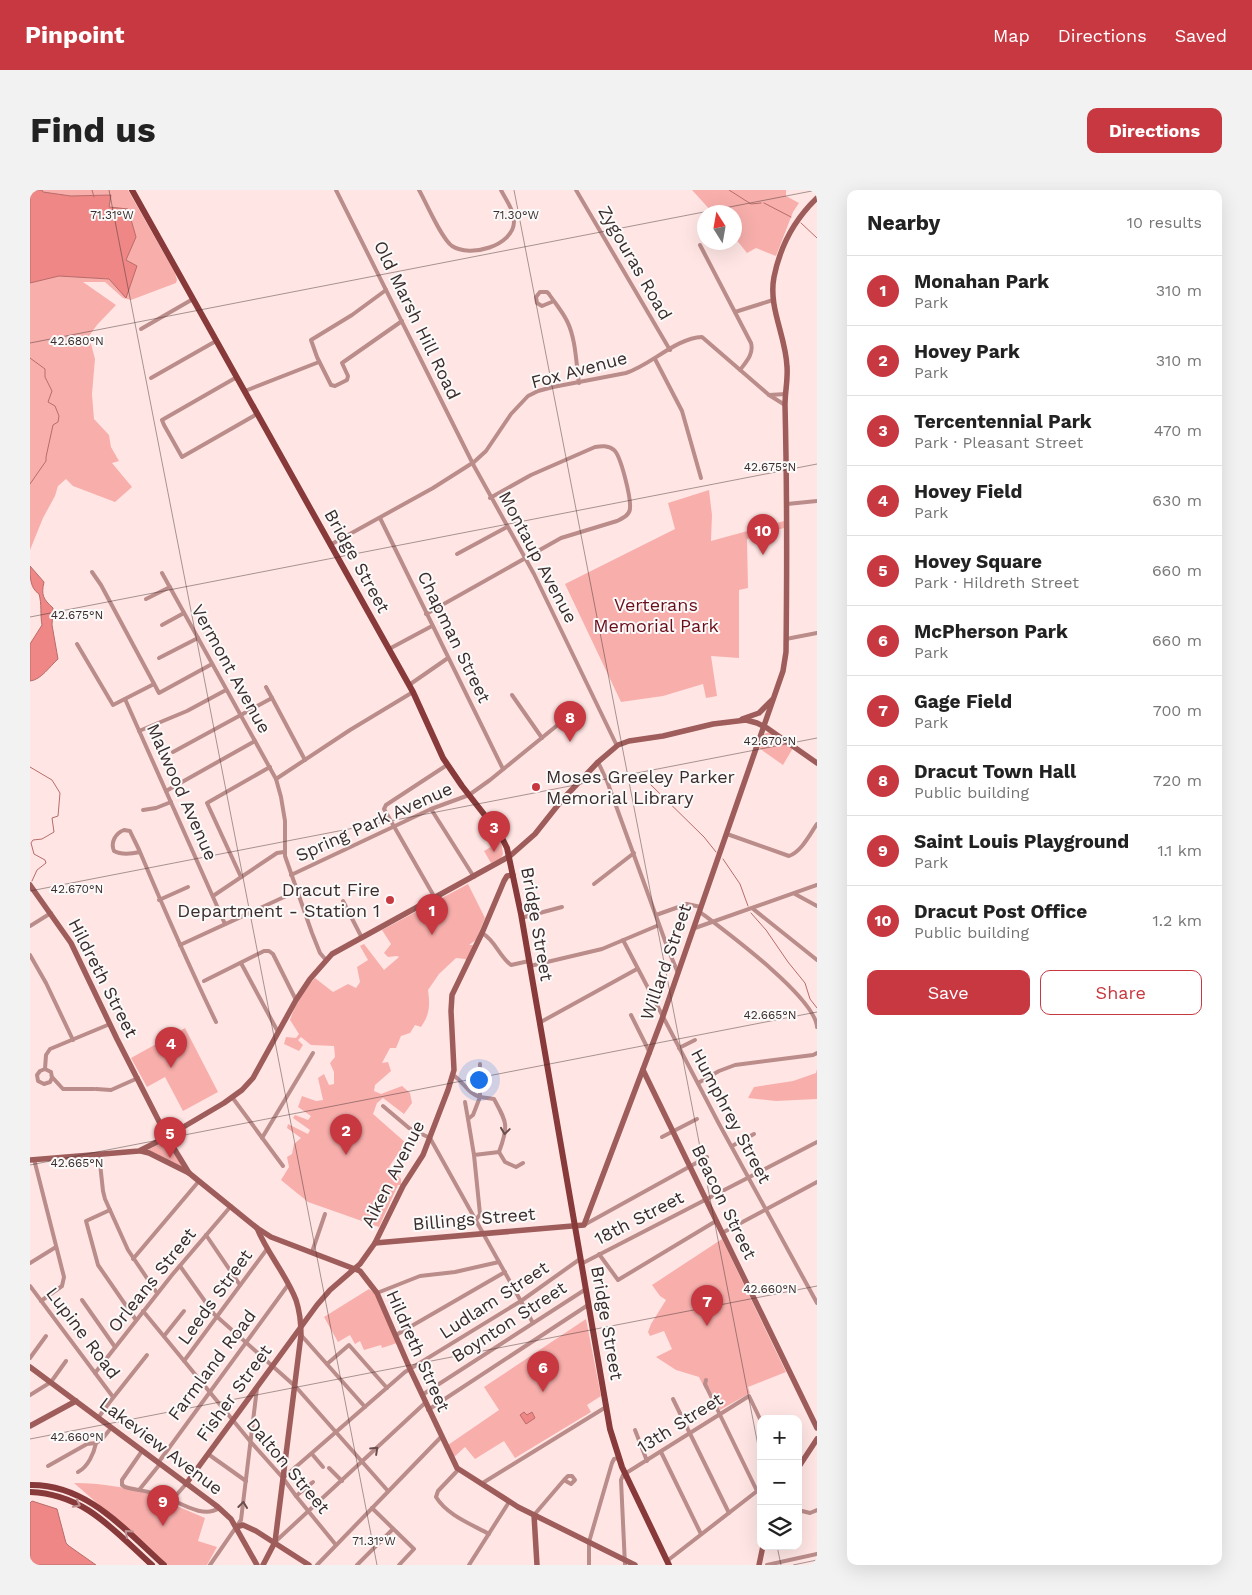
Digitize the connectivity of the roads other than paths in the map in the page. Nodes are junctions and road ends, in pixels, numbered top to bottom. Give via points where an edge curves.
1 (132, 190) edge
2 (336, 190) edge
3 (419, 190) edge
4 (501, 190) edge
5 (576, 190) edge
6 (817, 198) edge
7 (703, 250) edge
8 (386, 290) junction
9 (193, 299) junction
10 (773, 300) junction
11 (554, 301) junction
12 (735, 312) junction
13 (402, 321) junction
14 (141, 329) dead end
15 (217, 341) junction
16 (670, 350) junction
17 (655, 359) junction
18 (319, 362) junction
19 (740, 370) junction
20 (237, 377) junction
21 (151, 378) dead end
22 (579, 383) junction
23 (244, 391) junction
24 (786, 394) junction
25 (769, 395) junction
26 (785, 405) junction
27 (257, 414) junction
28 (472, 463) junction
29 (701, 478) dead end
30 (490, 498) junction
31 (817, 501) edge
32 (788, 504) junction
33 (380, 518) junction
34 (507, 527) junction
35 (330, 545) junction
36 (457, 554) dead end
37 (525, 559) junction
38 (92, 572) dead end
39 (162, 573) dead end
40 (170, 587) junction
41 (146, 599) dead end
42 (184, 613) junction
43 (426, 614) junction
44 (162, 625) dead end
45 (432, 626) junction
46 (817, 633) edge
47 (198, 638) junction
48 (786, 639) junction
49 (77, 644) dead end
50 (389, 649) junction
51 (159, 658) dead end
52 (448, 658) junction
53 (212, 664) junction
54 (154, 684) junction
55 (409, 685) junction
56 (266, 687) dead end
57 (226, 690) junction
58 (413, 692) junction
59 (512, 695) dead end
60 (272, 698) junction
61 (125, 699) junction
62 (774, 699) junction
63 (240, 715) junction
64 (565, 719) dead end
65 (739, 720) junction
66 (764, 726) junction
67 (139, 731) junction
68 (542, 738) junction
69 (255, 741) junction
70 (616, 746) junction
71 (173, 752) dead end
72 (305, 760) junction
73 (598, 762) junction
74 (817, 763) edge
75 (447, 765) junction
76 (270, 768) junction
77 (503, 769) junction
78 (276, 779) junction
79 (166, 791) junction
80 (469, 795) junction
81 (171, 802) junction
82 (431, 809) junction
83 (143, 810) dead end
84 (817, 824) edge
85 (395, 826) junction
86 (727, 834) junction
87 (140, 852) junction
88 (284, 852) junction
89 (634, 853) junction
90 (510, 856) junction
91 (291, 875) junction
92 (513, 875) junction
93 (241, 877) junction
94 (474, 877) junction
95 (594, 884) dead end
96 (30, 885) edge
97 (817, 885) edge
98 (188, 887) dead end
99 (297, 891) junction
100 (795, 894) junction
101 (213, 896) junction
102 (435, 898) junction
103 (159, 900) junction
104 (343, 901) dead end
105 (817, 906) edge
106 (562, 907) dead end
107 (752, 908) junction
108 (701, 910) junction
109 (51, 913) junction
110 (656, 915) junction
111 (522, 918) junction
112 (713, 922) junction
113 (225, 924) junction
114 (659, 925) junction
115 (30, 926) edge
116 (695, 928) junction
117 (482, 933) junction
118 (362, 938) junction
119 (623, 940) junction
120 (180, 945) junction
121 (30, 955) edge
122 (326, 960) junction
123 (817, 960) edge
124 (241, 963) junction
125 (529, 964) junction
126 (637, 969) junction
127 (678, 973) junction
128 (204, 981) dead end
129 (296, 1000) junction
130 (631, 1015) dead end
131 (663, 1017) junction
132 (216, 1022) dead end
133 (539, 1023) junction
134 (110, 1024) junction
135 (817, 1027) edge
136 (278, 1032) junction
137 (73, 1040) junction
138 (695, 1040) dead end
139 (679, 1048) junction
140 (313, 1053) dead end
141 (650, 1053) junction
142 (816, 1054) edge
143 (480, 1064) dead end
144 (46, 1069) junction
145 (643, 1070) junction
146 (453, 1075) junction
147 (52, 1077) junction
148 (138, 1078) junction
149 (698, 1083) junction
150 (480, 1097) junction
151 (232, 1098) junction
152 (465, 1102) dead end
153 (383, 1106) dead end
154 (468, 1119) junction
155 (697, 1119) dead end
156 (673, 1131) junction
157 (754, 1134) dead end
158 (167, 1137) junction
159 (662, 1137) dead end
160 (262, 1138) junction
161 (430, 1138) junction
162 (817, 1142) edge
163 (732, 1146) junction
164 (139, 1151) junction
165 (499, 1152) junction
166 (99, 1154) junction
167 (474, 1155) junction
168 (707, 1157) dead end
169 (32, 1160) edge
170 (523, 1163) dead end
171 (283, 1166) dead end
172 (690, 1166) junction
173 (189, 1174) junction
174 (749, 1179) junction
175 (199, 1181) junction
176 (817, 1182) edge
177 (706, 1200) junction
178 (231, 1206) junction
179 (766, 1209) junction
180 (110, 1210) junction
181 (325, 1214) dead end
182 (476, 1220) junction
183 (716, 1221) junction
184 (584, 1225) junction
185 (574, 1226) junction
186 (257, 1228) junction
187 (483, 1233) junction
188 (722, 1233) junction
189 (206, 1234) junction
190 (376, 1243) junction
191 (56, 1247) junction
192 (267, 1249) junction
193 (312, 1252) junction
194 (600, 1254) junction
195 (133, 1259) junction
196 (581, 1261) junction
197 (499, 1262) junction
198 (30, 1263) edge
199 (180, 1266) junction
200 (356, 1269) junction
201 (505, 1272) junction
202 (240, 1285) junction
203 (288, 1285) junction
204 (30, 1286) edge
205 (586, 1289) junction
206 (157, 1293) junction
207 (377, 1293) junction
208 (82, 1300) dead end
209 (41, 1301) junction
210 (521, 1301) junction
211 (817, 1303) edge
212 (588, 1304) junction
213 (143, 1311) junction
214 (184, 1311) dead end
215 (217, 1317) junction
216 (136, 1320) junction
217 (533, 1323) junction
218 (301, 1328) junction
219 (301, 1335) junction
220 (396, 1335) junction
221 (46, 1336) dead end
222 (164, 1336) junction
223 (246, 1342) junction
224 (115, 1347) junction
225 (148, 1355) dead end
226 (30, 1358) edge
227 (66, 1361) dead end
228 (184, 1361) junction
229 (327, 1364) junction
230 (272, 1366) junction
231 (30, 1367) edge
232 (410, 1369) junction
233 (95, 1373) junction
234 (706, 1380) dead end
235 (51, 1382) junction
236 (296, 1386) junction
237 (257, 1387) junction
238 (387, 1388) junction
239 (210, 1392) junction
240 (30, 1395) edge
241 (422, 1395) junction
242 (113, 1397) junction
243 (673, 1399) dead end
244 (76, 1401) junction
245 (425, 1403) junction
246 (365, 1407) junction
247 (606, 1407) junction
248 (428, 1410) junction
249 (720, 1414) junction
250 (758, 1415) edge
251 (98, 1418) junction
252 (232, 1420) junction
253 (30, 1426) edge
254 (111, 1428) junction
255 (817, 1428) edge
256 (635, 1430) dead end
257 (336, 1432) junction
258 (690, 1433) junction
259 (441, 1437) junction
260 (817, 1439) edge
261 (250, 1441) junction
262 (96, 1443) junction
263 (142, 1451) junction
264 (661, 1452) junction
265 (208, 1454) junction
266 (312, 1454) junction
267 (619, 1458) junction
268 (647, 1461) junction
269 (362, 1462) junction
270 (802, 1462) edge
271 (159, 1463) junction
272 (48, 1466) dead end
273 (323, 1467) dead end
274 (329, 1468) dead end
275 (458, 1470) junction
276 (78, 1472) dead end
277 (625, 1473) junction
278 (283, 1478) junction
279 (564, 1480) dead end
280 (246, 1481) junction
281 (342, 1481) junction
282 (313, 1482) dead end
283 (186, 1484) junction
284 (481, 1484) junction
285 (30, 1485) edge
286 (757, 1486) edge
287 (140, 1490) junction
288 (388, 1491) junction
289 (30, 1492) edge
290 (757, 1492) edge
291 (296, 1496) junction
292 (172, 1500) junction
293 (509, 1502) junction
294 (219, 1508) junction
295 (372, 1508) junction
296 (817, 1510) edge
297 (802, 1511) edge
298 (308, 1512) junction
299 (729, 1513) junction
300 (534, 1515) junction
301 (236, 1527) junction
302 (393, 1529) junction
303 (489, 1534) junction
304 (702, 1534) junction
305 (276, 1542) junction
306 (589, 1542) junction
307 (336, 1545) junction
308 (762, 1550) edge
309 (817, 1554) edge
310 (625, 1562) edge
311 (668, 1563) edge
312 (152, 1565) edge
313 (164, 1565) edge
314 (210, 1565) edge
315 (257, 1565) edge
316 (263, 1565) edge
317 (309, 1565) edge
318 (317, 1565) edge
319 (357, 1565) edge
320 (399, 1565) edge
321 (469, 1565) edge
322 (537, 1565) edge
323 (589, 1565) edge
324 (635, 1565) edge
325 (759, 1565) edge
326 (767, 1565) edge

1 - 9 main road, Bridge Street
2 - 8 street, Old Marsh Hill Road
3 - 4 street via 447,241 468,251 500,244 512,232 513,215
5 - 16 street, Zygouras Road
6 - 10 street, Willard Street via 798,220 786,242 774,278
7 - 12 street
8 - 13 street, Old Marsh Hill Road
8 - 18 street via 310,340
9 - 14 street
9 - 15 main road, Bridge Street
10 - 12 street
10 - 24 street, Willard Street via 787,361
11 - 11 street via 545,291 536,296 537,303 542,306
11 - 22 street via 571,332
12 - 19 street via 753,348
13 - 18 street via 342,363 348,376 345,382 331,385
13 - 28 street, Old Marsh Hill Road
15 - 20 main road, Bridge Street
15 - 21 street
16 - 17 street, Fox Avenue
16 - 19 street, Fox Avenue via 702,337
17 - 22 street, Fox Avenue via 636,370
17 - 29 street via 682,411
18 - 23 street
19 - 25 street, Fox Avenue
20 - 23 main road, Bridge Street
20 - 27 street via 162,420 182,457
22 - 28 street, Fox Avenue via 553,387 528,396 511,414 486,451
23 - 27 main road, Bridge Street
24 - 25 street
24 - 26 street, Willard Street
25 - 26 street, Fox Avenue
26 - 32 street, Willard Street
27 - 35 main road, Bridge Street
28 - 30 street, Montaup Avenue
28 - 33 street, Fox Avenue
30 - 34 street, Montaup Avenue
30 - 37 street via 531,475 595,447 604,446 614,450 618,456 630,497 631,510 625,517 561,538
31 - 32 street
32 - 48 street, Willard Street
33 - 35 street, Fox Avenue
33 - 43 street, Chapman Street
34 - 36 street
34 - 37 street, Montaup Avenue
35 - 50 main road, Bridge Street
37 - 43 street
37 - 70 street, Montaup Avenue
38 - 54 street
39 - 40 street, Vermont Avenue
40 - 41 street
40 - 42 street, Vermont Avenue
42 - 44 street
42 - 47 street, Vermont Avenue
43 - 45 street, Chapman Street
45 - 50 street
45 - 52 street, Chapman Street
46 - 48 street
47 - 51 street
47 - 53 street, Vermont Avenue
48 - 62 street, Willard Street via 783,671
49 - 61 street via 113,705
50 - 55 main road, Bridge Street
52 - 55 street
52 - 77 street, Chapman Street
53 - 54 street via 159,694
53 - 57 street, Vermont Avenue
54 - 61 street
55 - 58 main road, Bridge Street
56 - 60 street
57 - 63 street, Vermont Avenue
57 - 67 street
58 - 72 street
58 - 75 main road, Bridge Street
59 - 68 street
60 - 63 street
60 - 72 street
61 - 67 street, Malwood Avenue
62 - 65 street via 759,713
62 - 66 street, Willard Street
63 - 69 street, Vermont Avenue
63 - 71 street
64 - 68 street, Spring Park Avenue
65 - 66 street
65 - 70 street via 629,740
66 - 74 street
66 - 86 street, Willard Street
67 - 79 street, Malwood Avenue
68 - 77 street, Spring Park Avenue
69 - 76 street, Vermont Avenue
69 - 79 street
70 - 73 street
72 - 78 street
73 - 89 street
73 - 90 street via 535,834
75 - 80 main road, Bridge Street
75 - 85 street via 385,807
76 - 78 street, Vermont Avenue
76 - 93 street via 207,803
77 - 80 street, Spring Park Avenue
78 - 88 street, Vermont Avenue via 285,821
79 - 81 street, Malwood Avenue
80 - 82 street, Spring Park Avenue
80 - 90 main road, Bridge Street via 501,836
81 - 83 street
81 - 101 street, Malwood Avenue
82 - 85 street, Spring Park Avenue
82 - 94 street
84 - 86 street via 789,856
85 - 91 street, Spring Park Avenue
85 - 102 street
86 - 108 street, Willard Street
87 - 87 street via 130,831 124,830 116,836 112,847 114,851 125,854
87 - 103 street
88 - 91 street, Vermont Avenue
88 - 93 street via 277,853
89 - 95 street
89 - 110 street
90 - 92 main road, Bridge Street
90 - 94 street
91 - 99 street, Vermont Avenue
92 - 111 main road, Bridge Street
92 - 117 street, Aiken Avenue via 504,881
93 - 101 street
94 - 102 street
96 - 109 street, Hildreth Street
97 - 100 street
98 - 103 street
99 - 113 street
99 - 122 street, Vermont Avenue via 320,953
100 - 105 street
100 - 107 street
101 - 113 street, Malwood Avenue
102 - 118 street
103 - 120 street
104 - 118 street
106 - 111 street
107 - 112 street
107 - 123 street
108 - 110 street via 687,904
108 - 112 street
108 - 116 street, Willard Street
109 - 115 street
109 - 134 street, Hildreth Street via 71,943
110 - 114 street
111 - 125 main road, Bridge Street
112 - 116 street
112 - 135 street via 789,984 811,1012
113 - 120 street
114 - 119 street
114 - 127 street
116 - 127 street, Willard Street
117 - 125 street via 506,962 511,965
117 - 146 street, Aiken Avenue via 452,995
118 - 122 street
119 - 125 street via 576,956
119 - 126 street, Humphrey Street
120 - 132 street
121 - 137 street
122 - 129 street
124 - 128 street
124 - 129 street via 269,950
124 - 136 street
125 - 133 main road, Bridge Street
126 - 131 street, Humphrey Street
126 - 133 street
127 - 131 street, Willard Street
129 - 136 street
130 - 141 street
131 - 139 street, Humphrey Street
131 - 141 street, Willard Street
133 - 185 main road, Bridge Street
134 - 137 street
134 - 148 street, Hildreth Street
136 - 151 street via 254,1078
137 - 144 street via 50,1049 46,1055
138 - 139 street
139 - 149 street, Humphrey Street
140 - 160 street
141 - 145 street, Willard Street
142 - 149 street via 735,1064
143 - 150 street
144 - 147 street
144 - 147 street via 38,1073 39,1082 48,1084
145 - 156 street, Beacon Street
145 - 184 street, Willard Street
146 - 150 street via 472,1094
146 - 161 street, Aiken Avenue
147 - 148 street via 63,1089 111,1090
148 - 158 street, Hildreth Street
149 - 163 street, Humphrey Street
150 - 154 street
150 -> 165 street via 494,1099 506,1123
151 - 158 street
151 - 160 street
152 - 154 street
153 - 161 street via 409,1128
154 - 167 street
155 - 156 street
156 - 159 street
156 - 172 street, Beacon Street
157 - 163 street
158 - 164 street
158 - 173 street, Hildreth Street
160 - 171 street
161 - 182 street
161 - 190 street, Aiken Avenue
162 - 174 street, 18th Street
163 - 174 street, Humphrey Street
164 - 166 street
164 - 173 street
165 - 167 street
165 - 170 street via 505,1162 516,1167
166 - 169 street
166 - 180 street via 103,1194
167 - 182 street via 480,1214
168 - 172 street
169 - 191 street
172 - 177 street, Beacon Street
172 - 184 street
173 - 175 street, Hildreth Street
174 - 177 street, 18th Street
174 - 179 street, Humphrey Street
175 - 178 street, Hildreth Street
175 - 195 street
176 - 179 street
177 - 183 street, Beacon Street
177 - 194 street, 18th Street
178 - 186 street, Hildreth Street
178 - 189 street, Orleans Street
179 - 188 street
179 - 211 street, Humphrey Street
180 - 195 street
180 - 216 street via 86,1221 98,1265
181 - 193 street
182 - 187 street
183 - 188 street, Beacon Street
183 - 194 street via 618,1280
184 - 185 street
185 - 187 street, Billings Street
185 - 196 main road, Bridge Street
186 - 192 street
186 - 193 street, Hildreth Street via 271,1237
187 - 190 street, Billings Street
187 - 197 street
188 - 255 street, Beacon Street
189 - 199 street, Orleans Street
189 - 202 street
190 - 200 street, Aiken Avenue
191 - 198 street
191 - 209 street via 63,1284
192 - 202 street, Leeds Street
192 - 203 street
193 - 200 street, Hildreth Street
194 - 196 street, 18th Street
195 - 206 street
196 - 205 main road, Bridge Street
196 - 210 street, Ludlam Street
197 - 201 street
197 - 207 street via 420,1276
199 - 206 street, Orleans Street
199 - 215 street
200 - 207 street, Hildreth Street
200 - 218 street, Aiken Avenue via 330,1290
201 - 210 street
201 - 220 street
202 - 215 street, Leeds Street
203 - 218 street via 298,1306
203 - 223 street, Farmland Road
204 - 209 street, Lupine Road
205 - 212 main road, Bridge Street
205 - 217 street, Boynton Street
206 - 213 street, Orleans Street
207 - 220 street, Hildreth Street
208 - 224 street
209 - 233 street, Lupine Road
210 - 217 street
210 - 232 street, Ludlam Street
212 - 247 main road, Bridge Street
212 - 248 street
213 - 216 street, Orleans Street
213 - 222 street, Dalton Street
214 - 222 street
215 - 223 street
215 - 228 street, Leeds Street
216 - 224 street, Orleans Street
217 - 241 street, Boynton Street
218 - 219 street
218 - 230 street, Fisher Street
219 - 229 street
219 - 236 street
220 - 232 street, Hildreth Street
221 - 226 street
222 - 228 street, Dalton Street
223 - 230 street
223 - 239 street, Farmland Road
224 - 233 street, Orleans Street
225 - 242 street
227 - 235 street
228 - 239 street, Dalton Street
229 - 238 street via 348,1345
229 - 246 street
230 - 236 street
230 - 237 street, Fisher Street
231 - 235 street, Lakeview Avenue
232 - 238 street, Ludlam Street
232 - 241 street, Hildreth Street
233 - 242 street, Lupine Road
234 - 249 street
235 - 240 street
235 - 244 street, Lakeview Avenue
236 - 257 street
236 - 278 street
237 - 252 street, Fisher Street
237 - 261 street
238 - 246 street, Ludlam Street
239 - 252 street, Dalton Street
239 - 271 street, Farmland Road
241 - 245 street, Hildreth Street
242 - 251 street
243 - 258 street
244 - 251 street, Lakeview Avenue
244 - 253 street
245 - 248 street, Hildreth Street
269 -> 245 street
246 - 257 street, Ludlam Street
247 - 267 main road, Bridge Street
247 - 284 street
248 - 259 street, Hildreth Street
249 - 250 street, 13th Street via 748,1396
249 - 258 street, 13th Street
249 - 286 street
251 - 254 street, Lakeview Avenue
252 - 261 street, Dalton Street
252 - 265 street, Fisher Street
254 - 262 street
254 - 263 street, Lakeview Avenue
256 - 268 street
257 - 266 street, Ludlam Street
257 - 269 street
258 - 264 street, 13th Street
258 - 299 street
259 - 275 street, Hildreth Street
259 - 288 street
260 - 270 street
261 - 278 street, Dalton Street
261 - 280 street
262 - 272 street via 87,1444
262 - 276 street via 84,1468
263 - 271 street, Lakeview Avenue
263 - 287 street via 122,1480 125,1487
264 - 268 street, 13th Street
264 - 304 street
265 - 280 street
265 - 283 street, Fisher Street
266 - 273 street
266 - 278 street, Ludlam Street
267 - 277 main road, Bridge Street
267 - 306 street via 612,1463
268 - 277 street, 13th Street
269 - 281 street
269 - 288 street
271 - 283 street, Lakeview Avenue
271 - 287 street, Farmland Road
274 - 281 street
275 - 284 street, Hildreth Street
275 - 303 street via 436,1497 456,1515
277 - 310 street via 620,1480
277 - 311 main road, Bridge Street
278 - 291 street, Dalton Street
278 - 305 street
279 - 300 street
301 -> 280 street via 241,1520
281 - 298 street
282 - 291 street
283 - 292 street, Fisher Street
283 - 294 street, Lakeview Avenue
284 - 293 street, Hildreth Street
313 -> 285 main road via 87,1499 60,1488
287 - 292 street
288 - 295 street
289 -> 312 main road via 64,1498 89,1510
290 - 299 street
291 - 298 street, Dalton Street
292 - 294 street via 202,1511 213,1512
293 - 300 street, Hildreth Street
293 - 303 street
294 - 301 street, Lakeview Avenue
295 - 302 street
295 - 307 street
296 - 297 street via 810,1513
298 - 305 street
298 - 307 street, Dalton Street
299 - 304 street
300 - 306 street, Hildreth Street
300 - 322 street
301 - 305 street via 243,1525
301 - 314 street
301 - 315 street, Lakeview Avenue
302 - 319 street
302 - 320 street via 414,1549
303 - 321 street
304 - 311 street
305 - 316 street
305 - 317 street
306 - 310 street, Hildreth Street
306 - 323 street
307 - 318 street
308 - 325 street
309 - 326 street
310 - 324 street, Hildreth Street

